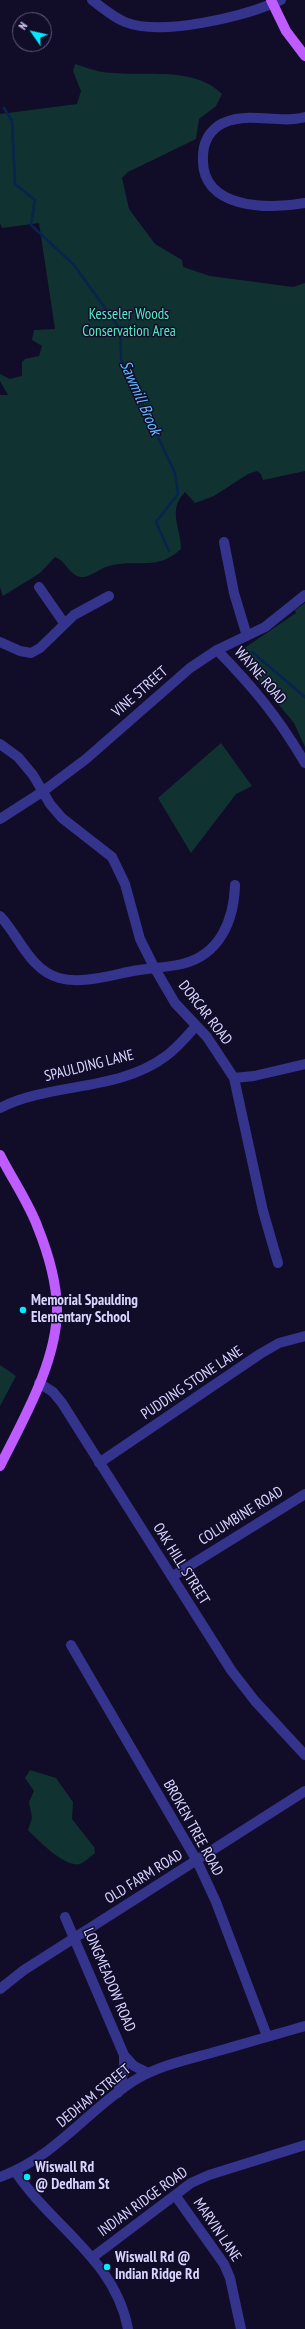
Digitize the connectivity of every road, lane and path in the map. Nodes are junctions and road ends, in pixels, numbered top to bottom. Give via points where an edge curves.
1 (92, 0) edge
2 (275, 1) edge
3 (305, 56) edge
4 (305, 117) edge
5 (305, 203) edge
6 (224, 542) dead end
7 (39, 588) dead end
8 (305, 595) edge
9 (109, 596) dead end
10 (64, 623) junction
11 (247, 636) junction
12 (0, 642) edge
13 (217, 650) junction
14 (0, 744) edge
15 (305, 763) edge
16 (42, 792) junction
17 (0, 819) edge
18 (234, 885) dead end
19 (0, 916) edge
20 (154, 967) junction
21 (196, 1026) junction
22 (305, 1064) edge
23 (234, 1078) junction
24 (0, 1108) edge
25 (0, 1155) edge
26 (278, 1263) dead end
27 (305, 1336) edge
28 (39, 1383) junction
29 (99, 1464) junction
30 (0, 1466) edge
31 (305, 1494) edge
32 (172, 1576) junction
33 (71, 1645) dead end
34 (305, 1755) edge
35 (305, 1791) edge
36 (197, 1862) junction
37 (65, 1917) dead end
38 (74, 1939) junction
39 (0, 1989) edge
40 (305, 2026) edge
41 (267, 2036) junction
42 (124, 2055) junction
43 (148, 2073) junction
44 (118, 2093) junction
45 (305, 2145) edge
46 (15, 2171) junction
47 (0, 2177) edge
48 (175, 2195) junction
49 (93, 2257) junction
50 (128, 2329) edge
51 (241, 2329) edge

1 - 2 street via 108,13 126,22 138,26 168,27 231,17
2 - 3 main road via 286,32
4 - 5 street via 241,118 219,126 204,141 202,158 204,177 218,194 242,203 286,206
6 - 11 street via 234,593
7 - 10 street
8 - 11 street, VINE STREET via 265,627
9 - 10 street
10 - 12 street via 40,648 31,653
11 - 13 street, VINE STREET
13 - 15 street, WAYNE ROAD via 265,701
13 - 16 street, VINE STREET via 190,668 86,759
14 - 16 street, DORCAR ROAD via 18,757 33,775
16 - 17 street, VINE STREET
16 - 20 street, DORCAR ROAD via 62,818 112,857 118,867 140,939
18 - 20 street via 230,918 215,947 205,955 182,964
19 - 20 street via 37,965 60,978 78,980
20 - 21 street, DORCAR ROAD via 175,1003
21 - 23 street, DORCAR ROAD via 220,1055
21 - 24 street, SPAULDING LANE via 165,1057 131,1073 30,1095
22 - 23 street
23 - 26 street, DORCAR ROAD
25 - 28 main road via 38,1226 54,1276 57,1308 49,1356
27 - 29 street, PUDDING STONE LANE via 279,1343 260,1354
28 - 29 street, OAK HILL STREET via 53,1392 62,1403
28 - 30 main road
29 - 32 street, OAK HILL STREET
31 - 32 street, COLUMBINE ROAD
32 - 34 street, OAK HILL STREET via 231,1670 255,1701
33 - 36 street, BROKEN TREE ROAD
35 - 36 street, OLD FARM ROAD
36 - 38 street, OLD FARM ROAD
36 - 41 street, BROKEN TREE ROAD via 219,1909
37 - 38 street, LONGMEADOW ROAD
38 - 39 street, OLD FARM ROAD via 24,1970
38 - 42 street, LONGMEADOW ROAD
40 - 41 street, DEDHAM STREET
41 - 43 street, DEDHAM STREET
42 - 43 street, LONGMEADOW ROAD via 134,2066
42 - 44 street, LONGMEADOW ROAD via 124,2070
43 - 44 street, DEDHAM STREET
44 - 46 street, DEDHAM STREET via 56,2146
45 - 48 street, INDIAN RIDGE ROAD via 209,2175
46 - 47 street, DEDHAM STREET
46 - 49 street
48 - 49 street, INDIAN RIDGE ROAD
48 - 51 street, MARVIN LANE via 224,2264 233,2290
49 - 50 street via 117,2294

